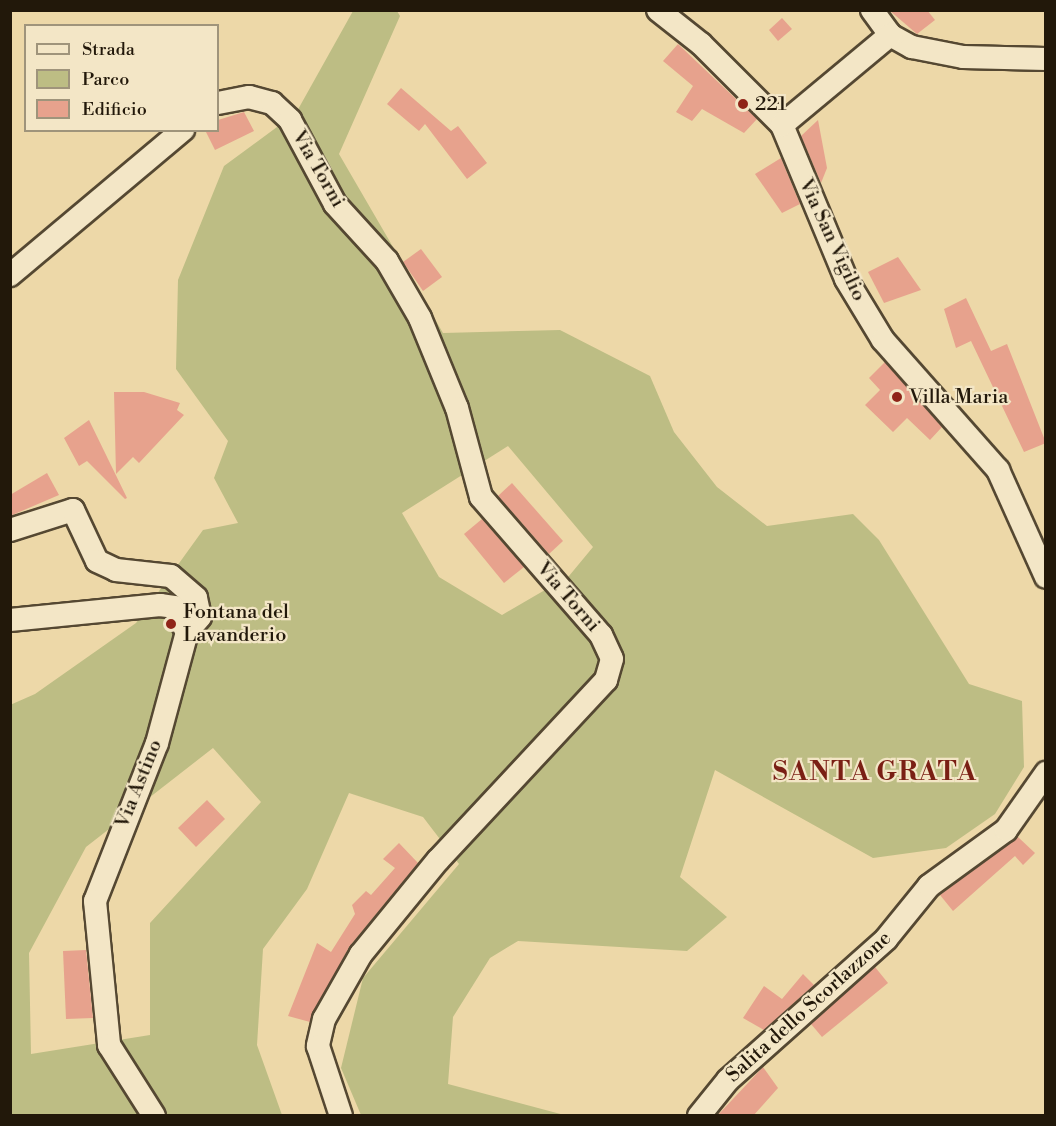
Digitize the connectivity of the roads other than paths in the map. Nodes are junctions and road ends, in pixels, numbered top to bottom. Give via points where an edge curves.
1 (658, 10) edge
2 (872, 10) edge
3 (890, 34) junction
4 (1046, 59) edge
5 (219, 103) edge
6 (782, 125) junction
7 (181, 132) edge
8 (10, 274) edge
9 (10, 530) edge
10 (1046, 577) edge
11 (10, 620) edge
12 (187, 632) junction
13 (1046, 773) edge
14 (154, 1116) edge
15 (341, 1116) edge
16 (699, 1116) edge

1 - 6 street, Via San Vigilio via 701,44
2 - 3 street
3 - 4 street via 912,47 963,57
3 - 6 street
5 - 15 street, Via Torni via 249,97 272,103 290,120 335,204 387,261 420,318 457,408 481,497 601,635 612,659 606,680 438,860 361,954 324,1019 318,1046
6 - 10 street, Via San Vigilio via 846,279 883,340 998,470
7 - 8 street
9 - 12 street, Via Astino via 73,510 96,561 116,570 171,576 195,598 200,617
11 - 12 street via 160,605 174,607
12 - 14 street, Via Astino via 157,743 95,901 109,1045
13 - 16 street, Salita dello Scorlazzone via 1006,830 929,886 886,939 728,1080

